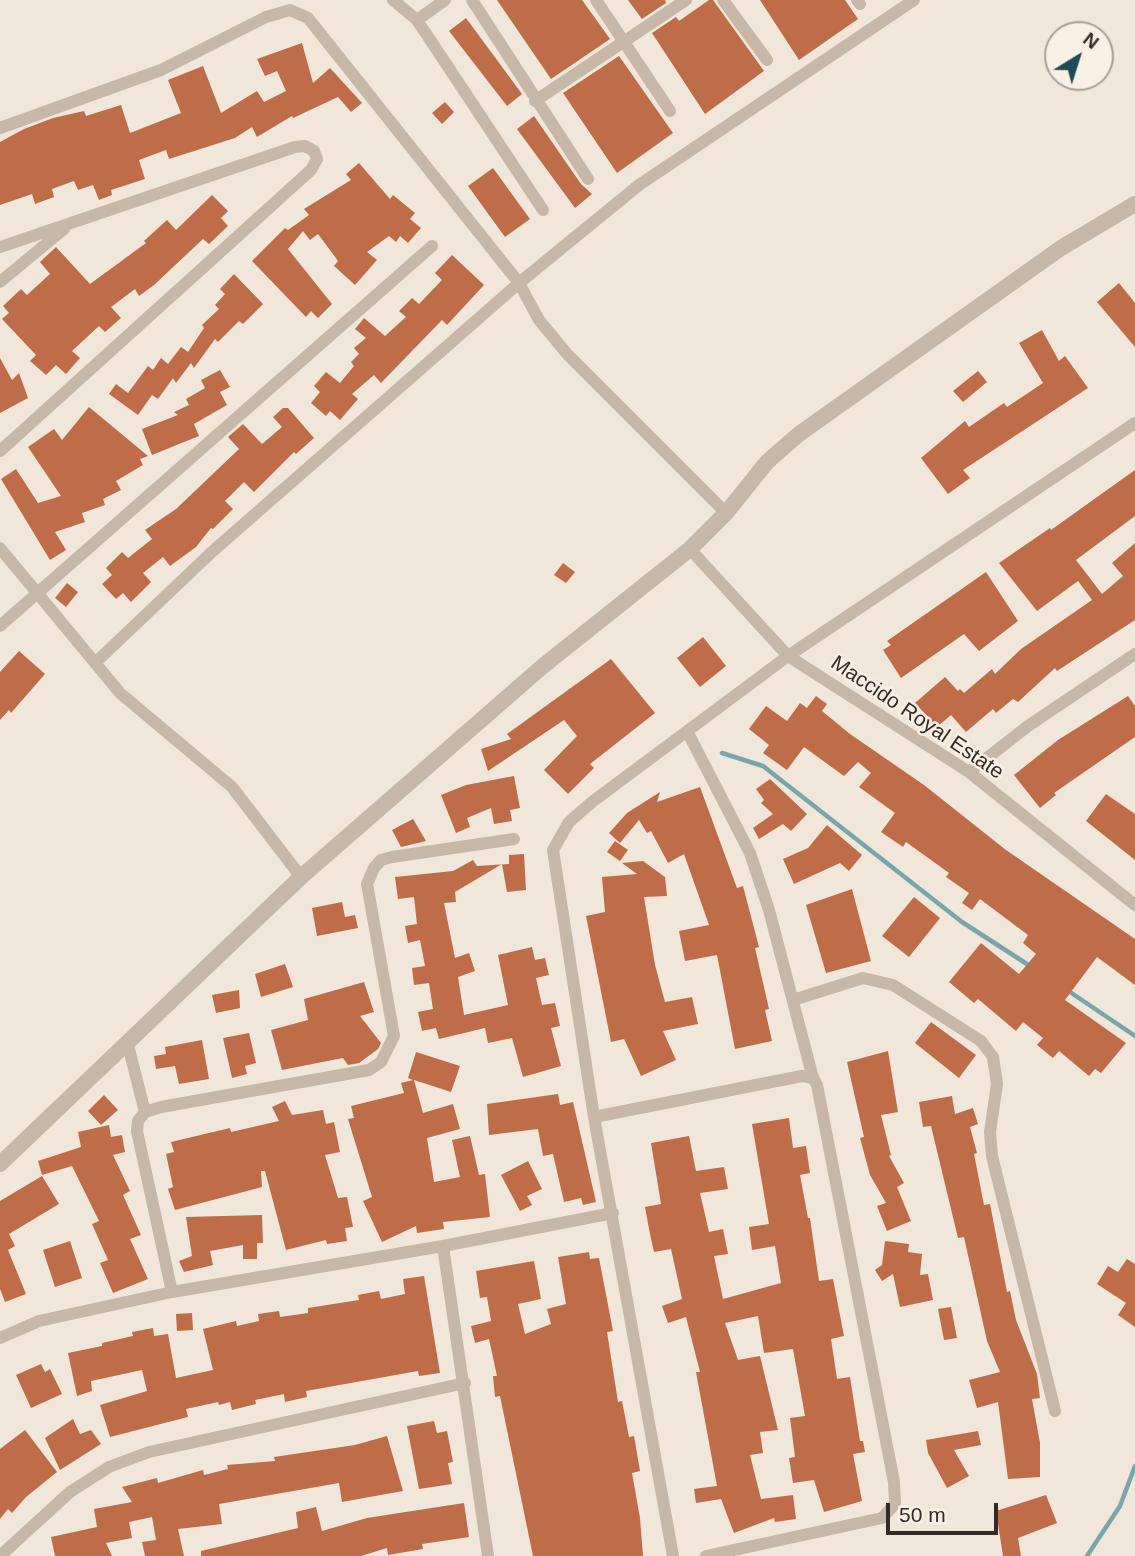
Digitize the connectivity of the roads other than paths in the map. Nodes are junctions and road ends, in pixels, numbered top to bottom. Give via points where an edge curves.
1 (295, 0) edge
2 (393, 0) edge
3 (445, 0) edge
4 (472, 0) edge
5 (596, 0) edge
6 (685, 0) edge
7 (723, 0) edge
8 (914, 0) edge
9 (308, 18) junction
10 (417, 20) junction
11 (623, 41) junction
12 (767, 60) dead end
13 (535, 101) junction
14 (670, 111) dead end
15 (0, 128) edge
16 (587, 179) dead end
17 (1135, 204) edge
18 (543, 210) dead end
19 (69, 225) junction
20 (432, 246) dead end
21 (0, 247) edge
22 (0, 282) edge
23 (519, 283) junction
24 (1135, 423) edge
25 (0, 451) edge
26 (726, 513) junction
27 (0, 548) edge
28 (690, 549) junction
29 (37, 591) junction
30 (0, 626) edge
31 (1135, 654) edge
32 (788, 656) junction
33 (95, 663) junction
34 (687, 731) junction
35 (969, 772) junction
36 (514, 839) dead end
37 (301, 877) junction
38 (1135, 905) edge
39 (793, 1000) junction
40 (128, 1045) junction
41 (813, 1078) junction
42 (145, 1112) junction
43 (594, 1117) junction
44 (0, 1164) edge
45 (612, 1213) junction
46 (443, 1246) junction
47 (172, 1292) junction
48 (0, 1338) edge
49 (465, 1383) junction
50 (1055, 1412) dead end
51 (0, 1556) edge
52 (488, 1556) edge
53 (673, 1556) edge
54 (706, 1556) edge

1 - 9 street
2 - 10 street
3 - 10 street
4 - 13 street
5 - 11 street
6 - 11 street
7 - 12 street
8 - 23 street via 639,185
9 - 15 street via 290,10 266,17 160,70
9 - 23 street
10 - 18 street
11 - 13 street
11 - 14 street
13 - 16 street
17 - 26 street via 1061,248 799,434 767,462
19 - 21 street
19 - 22 street
19 - 25 street via 295,147 305,146 317,159 311,170
20 - 29 street
23 - 26 street via 539,320 568,355
23 - 33 street via 214,550
24 - 32 street
26 - 28 street
27 - 29 street
28 - 32 street, Maccido Royal Estate
28 - 37 street via 543,666
29 - 30 street
29 - 33 street
31 - 35 street
32 - 34 street
32 - 35 street, Maccido Royal Estate
33 - 37 street via 120,694 232,787
34 - 39 street via 750,853
34 - 43 street via 569,822 552,850
35 - 38 street, Maccido Royal Estate
36 - 42 street via 392,857 380,860 374,868 368,884 394,1035 381,1062 369,1070
37 - 40 street
39 - 41 street
39 - 50 street via 863,978 893,985 981,1041 993,1057 997,1084 990,1132 992,1156
40 - 42 street
40 - 44 street
41 - 43 street via 802,1076
41 - 54 street via 895,1504 881,1518
42 - 47 street via 137,1131
43 - 45 street
45 - 46 street
45 - 53 street
46 - 47 street
46 - 49 street
47 - 48 street via 39,1321
49 - 51 street via 149,1452 109,1467 70,1492
49 - 52 street

